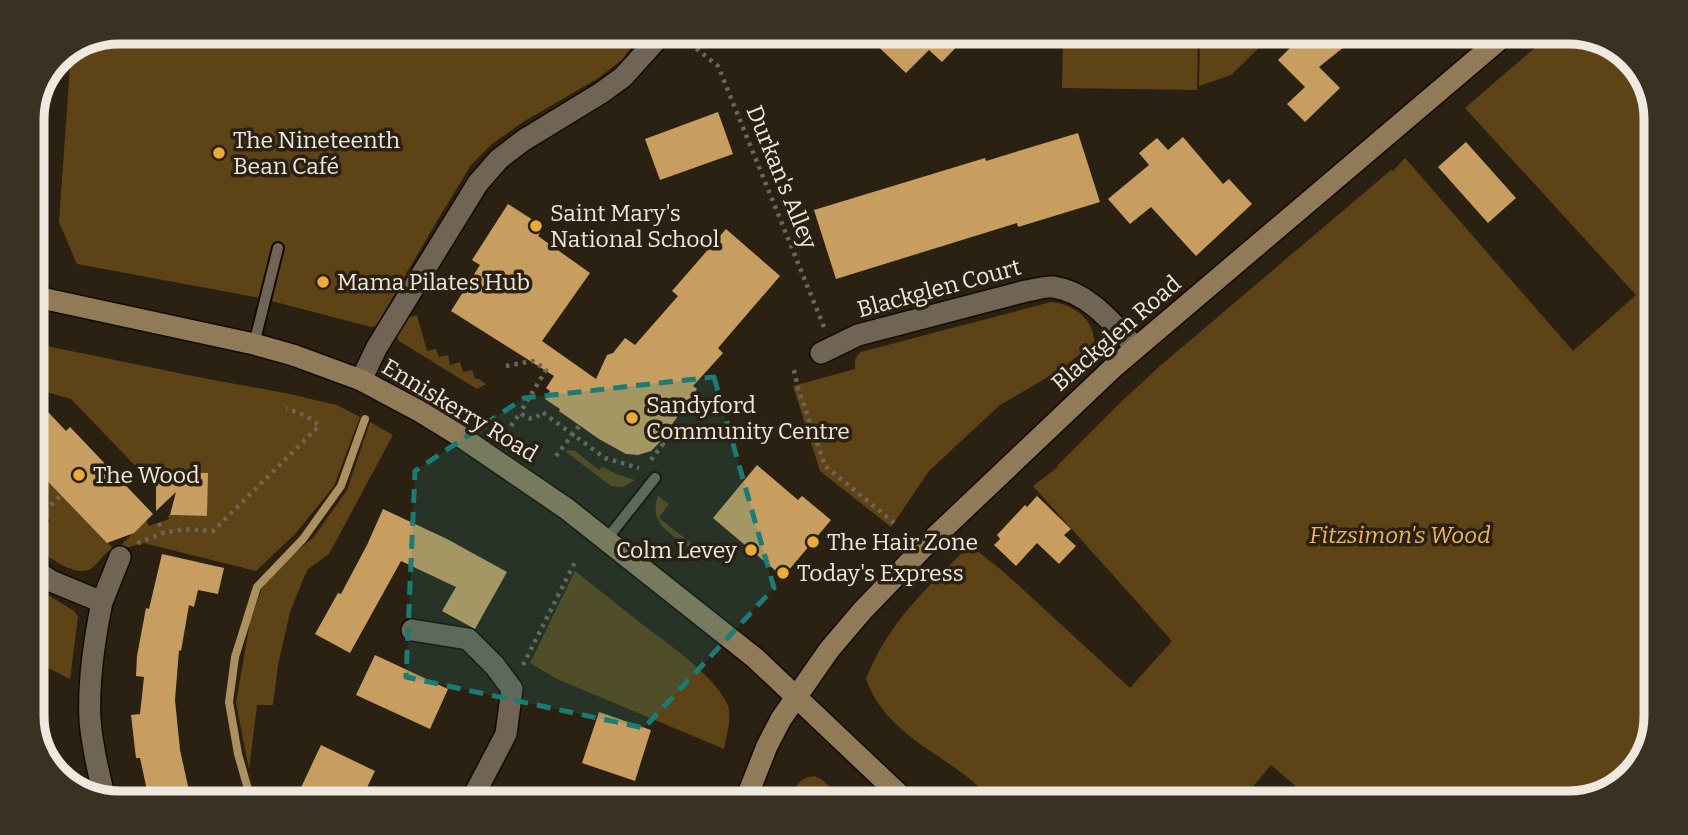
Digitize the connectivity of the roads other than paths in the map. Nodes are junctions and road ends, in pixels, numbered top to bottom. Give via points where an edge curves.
1 (653, 44) edge
2 (1494, 44) edge
3 (278, 248) dead end
4 (44, 299) edge
5 (254, 344) junction
6 (1136, 348) junction
7 (825, 350) road end
8 (360, 380) junction
9 (655, 478) road end
10 (606, 540) junction
11 (120, 557) road end
12 (44, 576) edge
13 (102, 602) junction
14 (412, 630) dead end
15 (797, 696) junction
16 (103, 790) edge
17 (476, 791) edge
18 (749, 791) edge
19 (896, 791) edge

1 - 8 street via 623,77 516,146 478,183
2 - 6 street, Blackglen Road
3 - 5 lane
4 - 5 street, Enniskerry Road
5 - 8 street, Enniskerry Road
6 - 7 street, Blackglen Court via 1078,294 1051,287 858,335
6 - 15 street, Blackglen Road via 921,550 829,650
8 - 10 street, Enniskerry Road via 460,436
9 - 10 lane
10 - 15 street, Enniskerry Road
11 - 13 street
12 - 13 street
13 - 16 street via 89,691
14 - 17 street via 468,639 512,689 506,734
15 - 18 street, Blackglen Road via 767,746
15 - 19 street, Enniskerry Road

